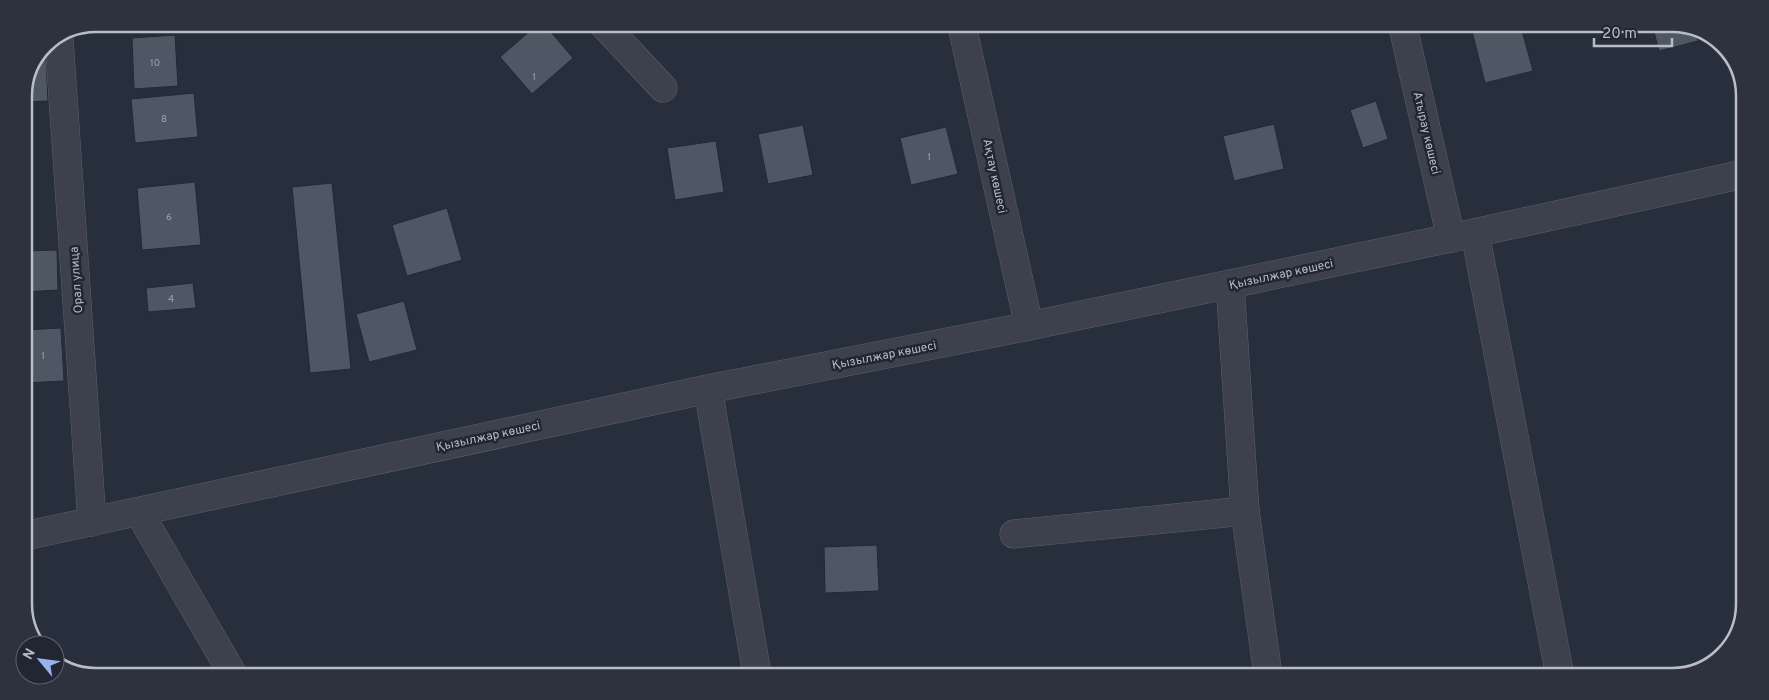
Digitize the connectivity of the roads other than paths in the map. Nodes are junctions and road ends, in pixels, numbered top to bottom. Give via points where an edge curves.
1 (612, 33) edge
2 (964, 33) edge
3 (1405, 33) edge
4 (59, 44) edge
5 (664, 88) dead end
6 (1736, 176) edge
7 (1463, 236) junction
8 (1230, 284) junction
9 (1028, 326) junction
10 (708, 389) junction
11 (1244, 511) junction
12 (139, 512) junction
13 (92, 522) junction
14 (33, 534) edge
15 (1014, 534) dead end
16 (229, 668) edge
17 (756, 668) edge
18 (1267, 668) edge
19 (1558, 668) edge

1 - 5 street
2 - 9 street, Ақтау көшесі
3 - 7 street, Атырау көшесі
4 - 13 street, Орал улица
6 - 7 street, Қызылжар көшесі
7 - 8 street, Қызылжар көшесі
7 - 19 street, Атырау көшесі
8 - 9 street, Қызылжар көшесі
8 - 11 street
9 - 10 street, Қызылжар көшесі
10 - 12 street, Қызылжар көшесі
10 - 17 street
11 - 15 street
11 - 18 street
12 - 13 street, Қызылжар көшесі
12 - 16 street
13 - 14 street, Қызылжар көшесі

